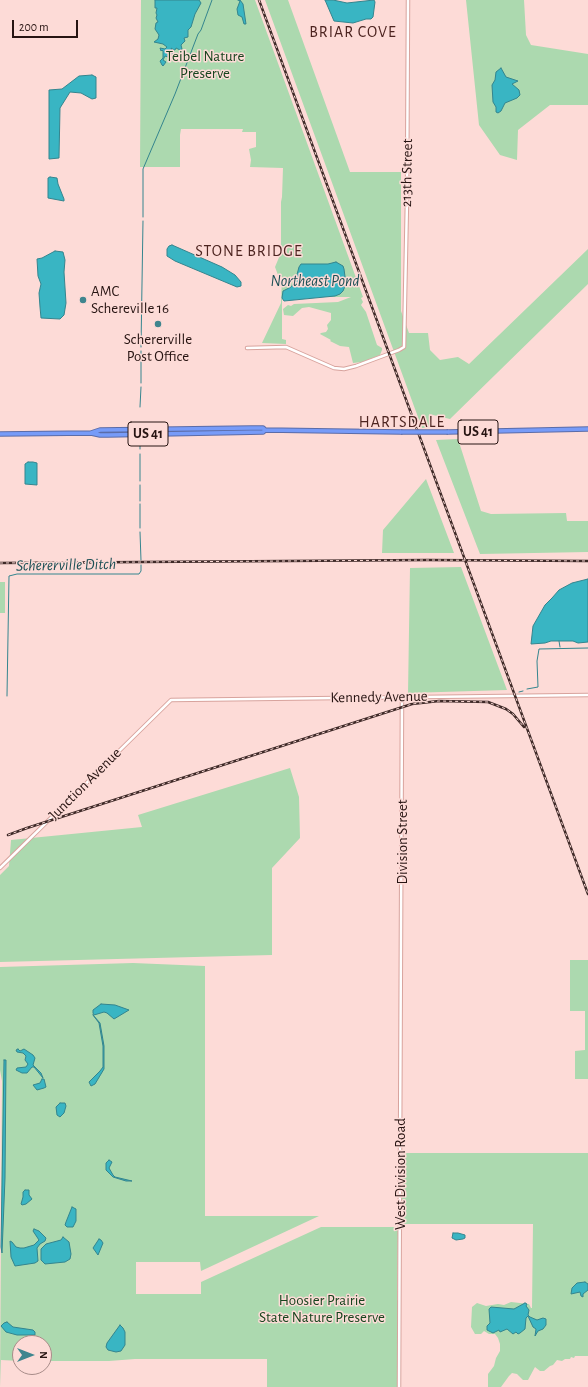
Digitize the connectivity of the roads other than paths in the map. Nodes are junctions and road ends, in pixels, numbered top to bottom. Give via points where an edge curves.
1 (408, 0) edge
2 (247, 348) dead end
3 (588, 429) edge
4 (0, 434) edge
5 (588, 695) edge
6 (402, 697) junction
7 (171, 700) joint
8 (0, 868) edge
9 (402, 960) joint
10 (399, 1387) edge

1 - 2 street, 213th Street via 404,347 344,369 334,368 286,347
3 - 4 highway, US 41, bridge
5 - 6 street, Kennedy Avenue
6 - 7 street, Kennedy Avenue
6 - 9 street, Division Street
7 - 8 street, Junction Avenue
9 - 10 street, West Division Road

